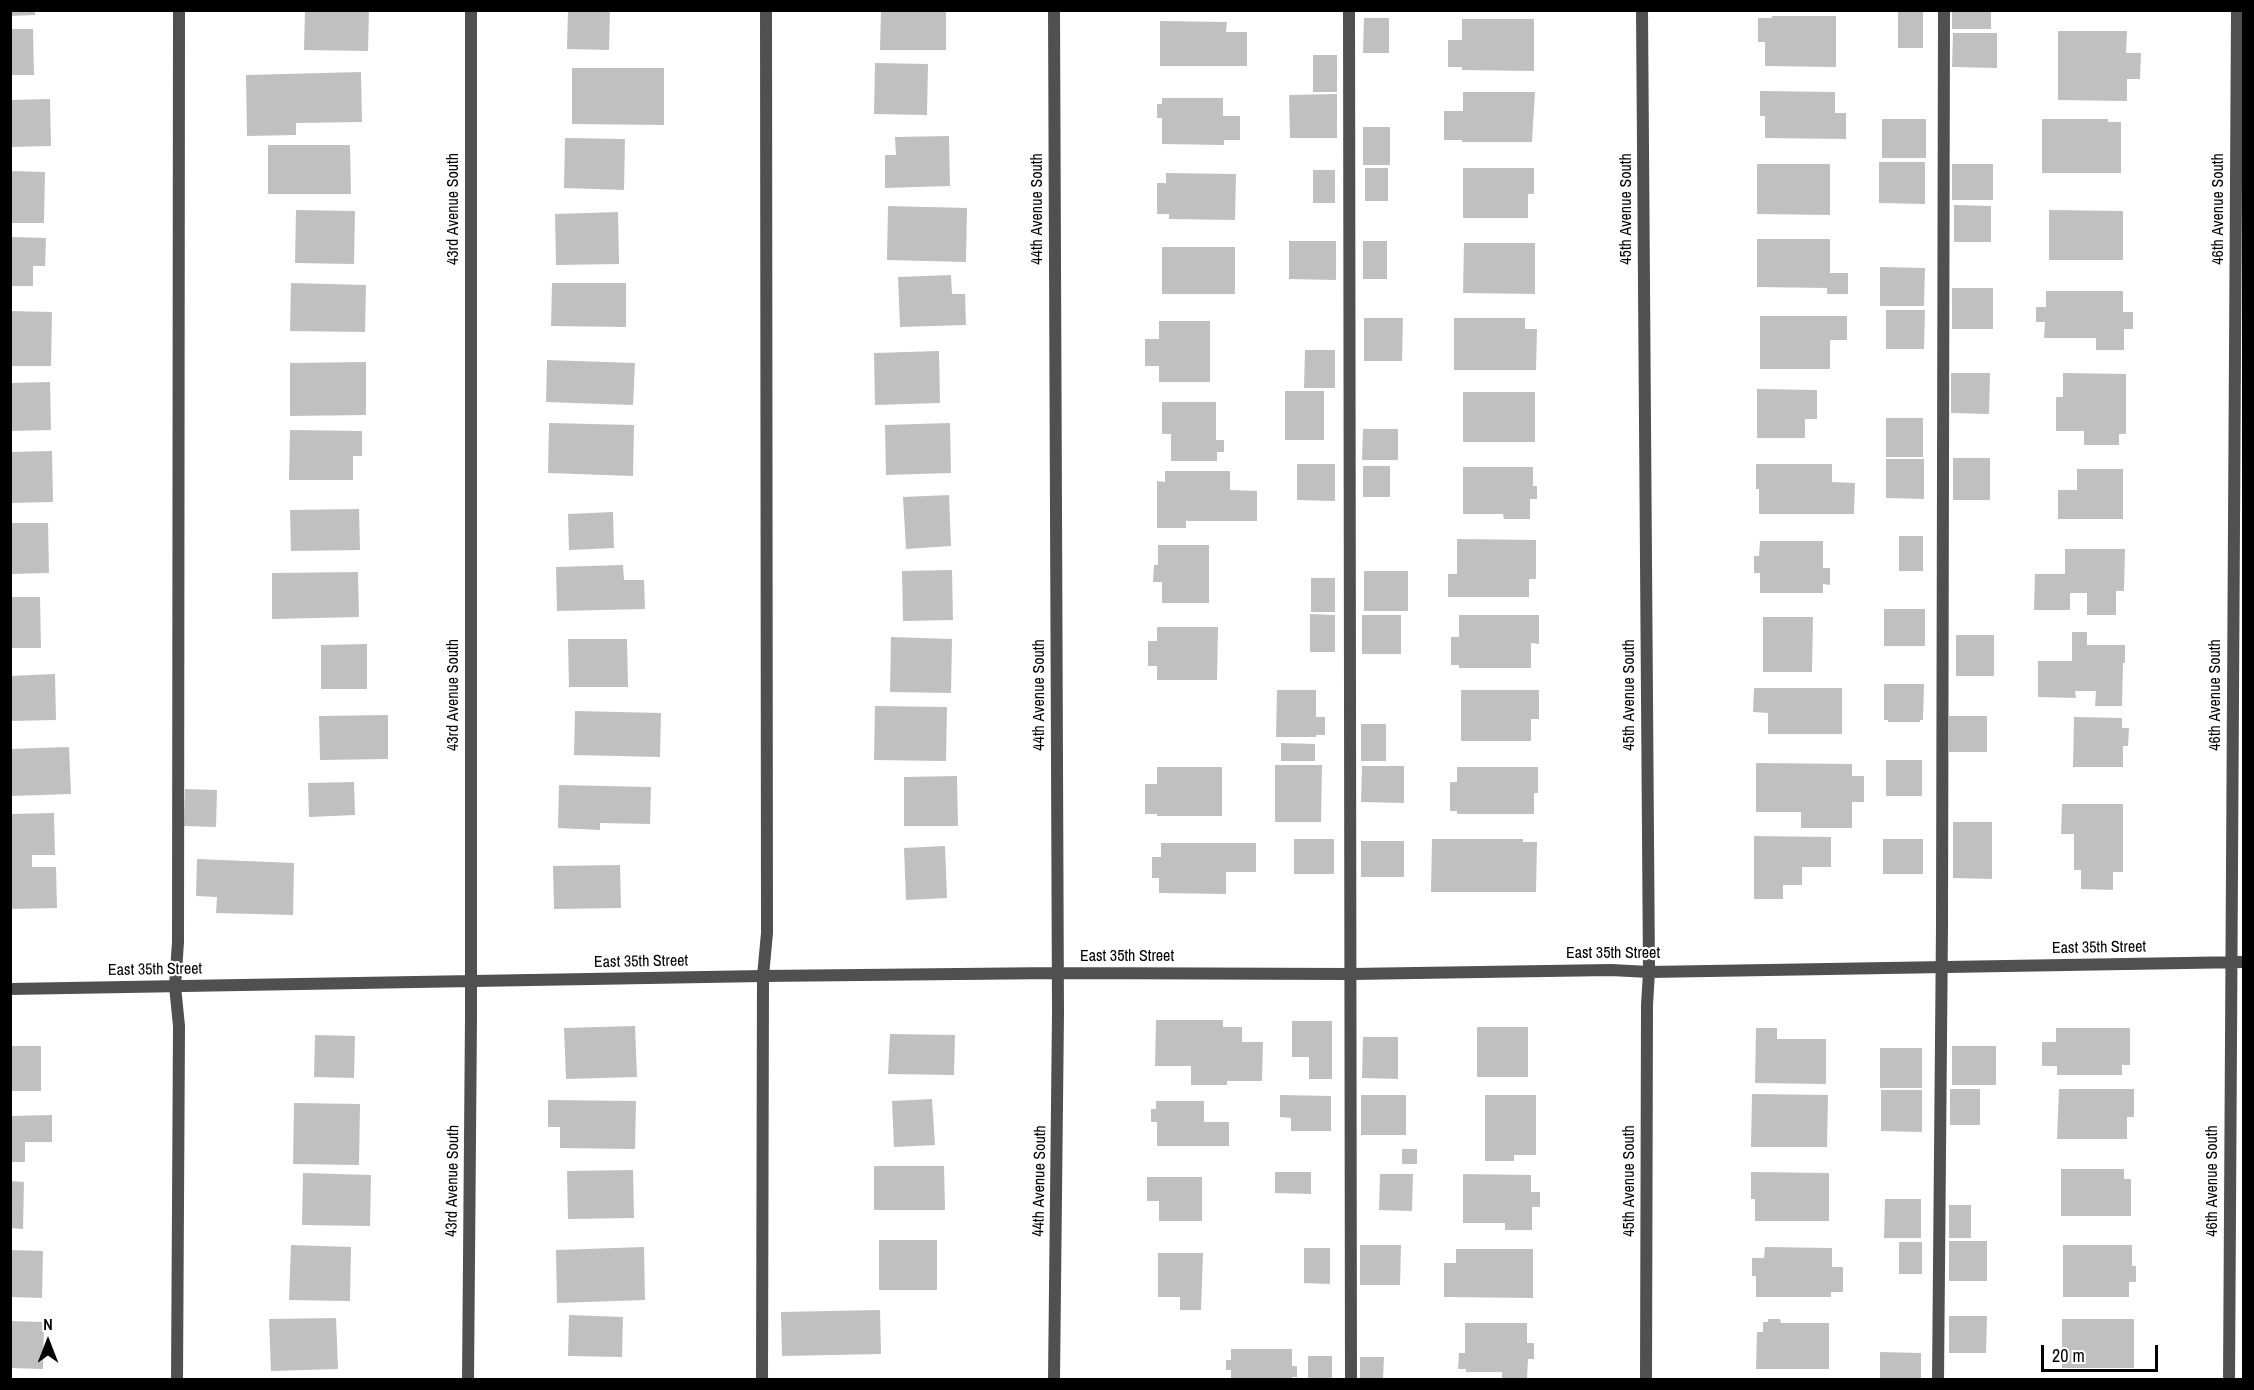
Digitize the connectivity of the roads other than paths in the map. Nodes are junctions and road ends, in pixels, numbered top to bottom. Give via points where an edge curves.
1 (179, 10) edge
2 (471, 10) edge
3 (766, 10) edge
4 (1054, 10) edge
5 (1349, 10) edge
6 (1642, 10) edge
7 (1944, 10) edge
8 (2237, 10) edge
9 (2244, 962) edge
10 (2230, 963) junction
11 (1942, 968) junction
12 (1649, 972) junction
13 (1058, 973) junction
14 (1351, 974) junction
15 (763, 976) junction
16 (470, 983) junction
17 (175, 986) junction
18 (10, 989) edge
19 (177, 1380) edge
20 (468, 1380) edge
21 (762, 1380) edge
22 (1054, 1380) edge
23 (1351, 1380) edge
24 (1646, 1380) edge
25 (1938, 1380) edge
26 (2229, 1380) edge

1 - 17 street
2 - 16 street, 43rd Avenue South
3 - 15 street via 767,933
4 - 13 street, 44th Avenue South
5 - 14 street
6 - 12 street, 45th Avenue South
7 - 11 street
8 - 10 street, 46th Avenue South
9 - 10 street, East 35th Street
10 - 11 street, East 35th Street
10 - 26 street, 46th Avenue South
11 - 12 street, East 35th Street
11 - 25 street
12 - 14 street, East 35th Street
12 - 24 street, 45th Avenue South
13 - 14 street, East 35th Street
13 - 15 street, East 35th Street
13 - 22 street, 44th Avenue South
14 - 23 street
15 - 16 street, East 35th Street
15 - 21 street
16 - 17 street, East 35th Street
16 - 20 street, 43rd Avenue South
17 - 18 street, East 35th Street
17 - 19 street

